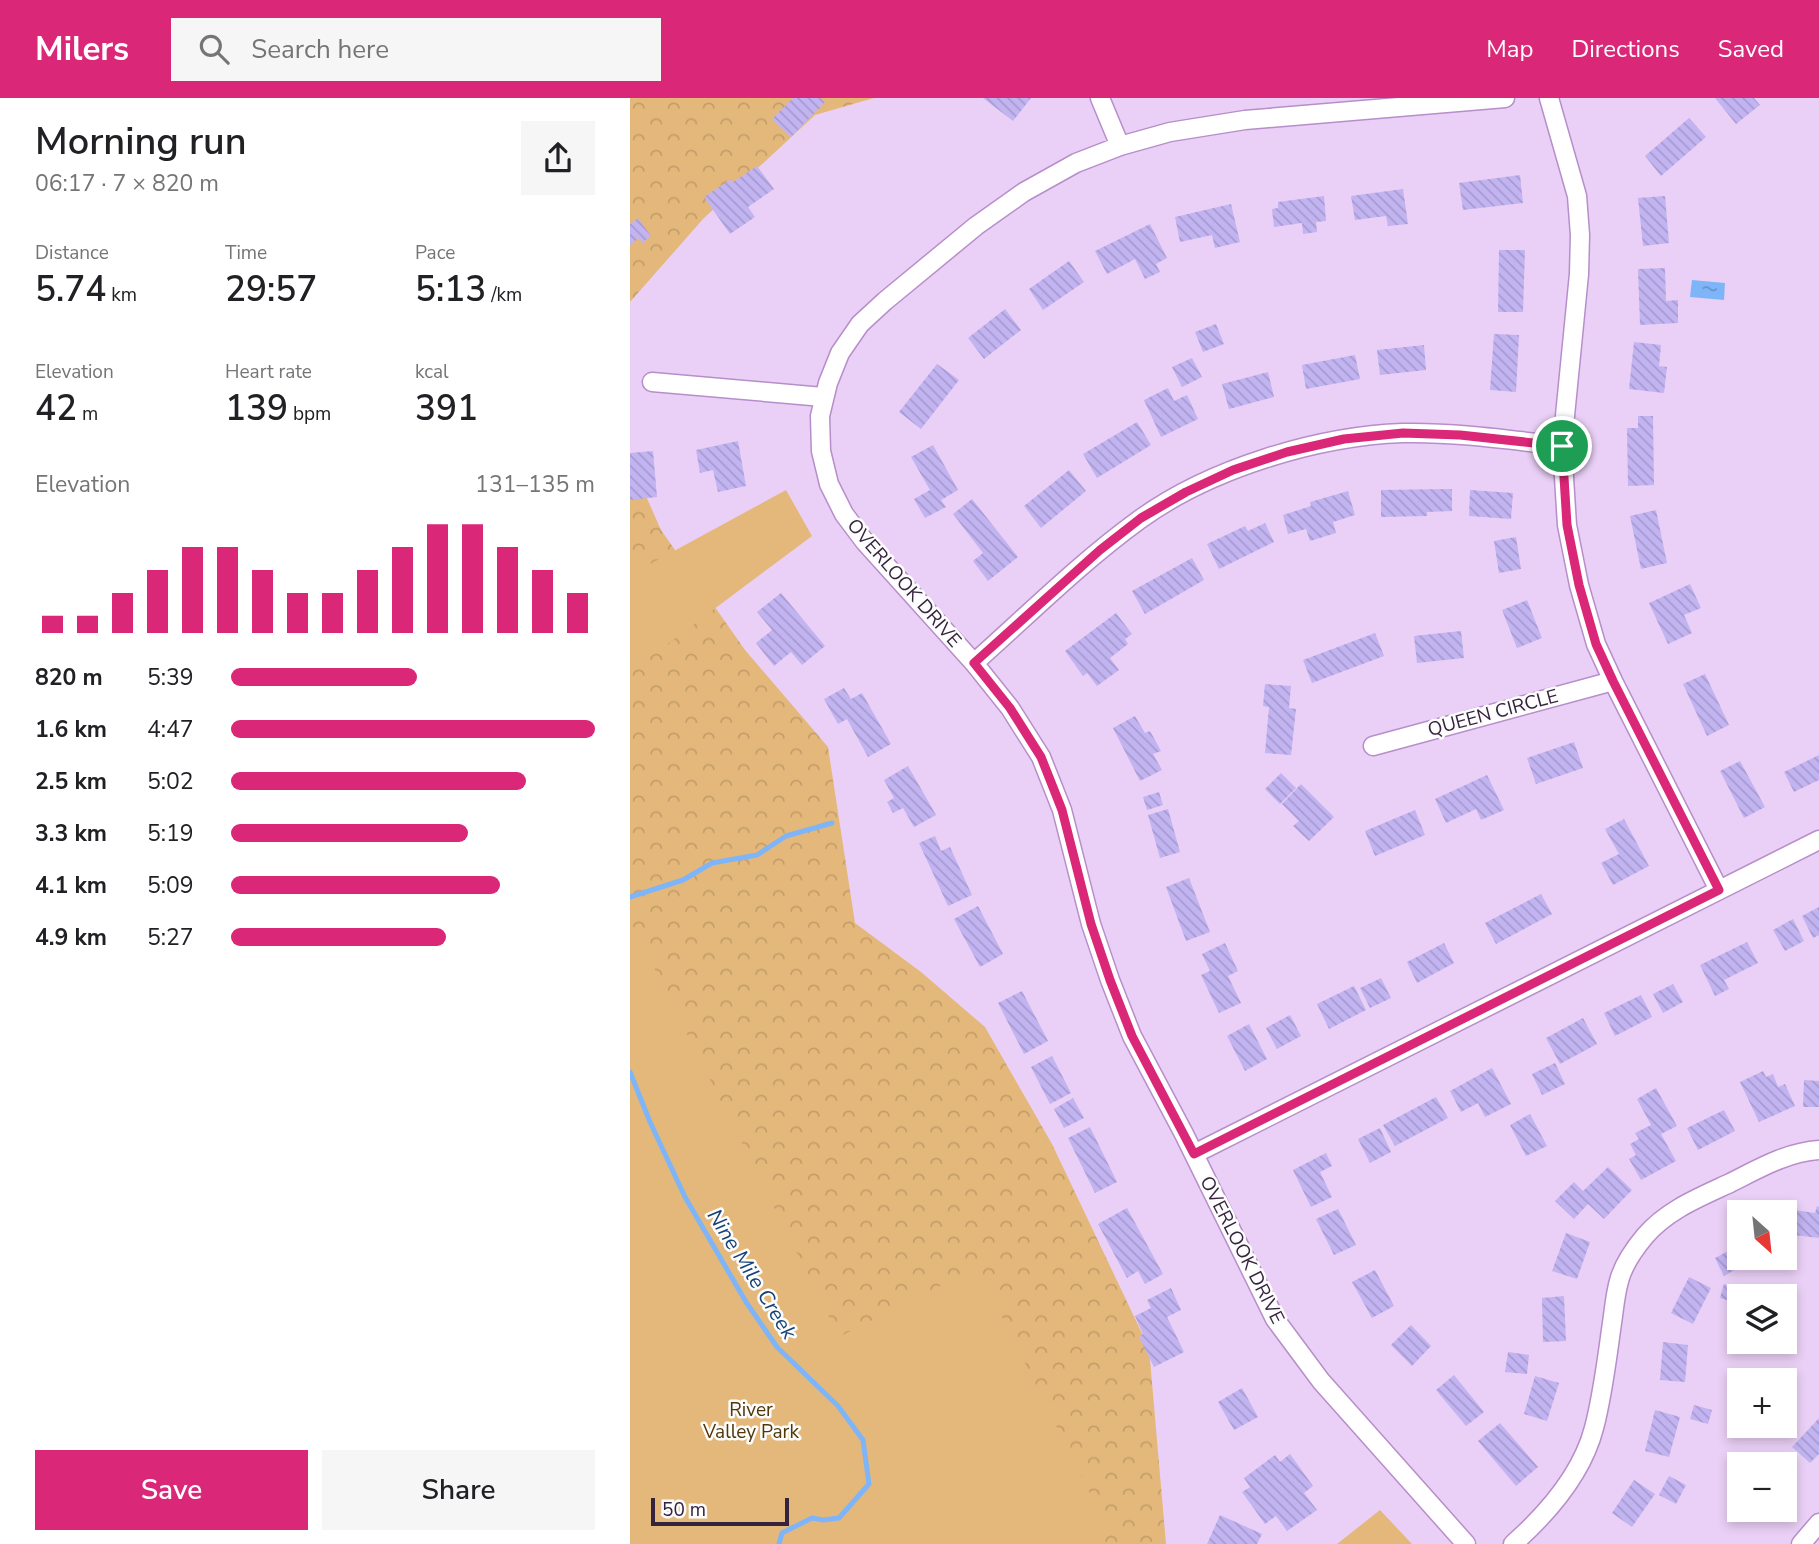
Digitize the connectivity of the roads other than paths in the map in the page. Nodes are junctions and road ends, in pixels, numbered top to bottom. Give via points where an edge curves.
1 (1100, 98) edge
2 (1504, 98) edge
3 (1549, 98) edge
4 (1339, 105) edge
5 (1120, 146) junction
6 (652, 382) dead end
7 (823, 397) junction
8 (1562, 446) junction
9 (974, 663) junction
10 (1613, 681) junction
11 (1373, 746) dead end
12 (1819, 840) edge
13 (1719, 890) junction
14 (1819, 1150) edge
15 (1194, 1154) junction
16 (1819, 1522) edge
17 (1466, 1544) edge
18 (1513, 1544) edge
19 (1801, 1544) edge

1 - 5 street
2 - 4 street, OVERLOOK DRIVE
3 - 8 street via 1577,196 1580,235
4 - 5 street, OVERLOOK DRIVE via 1170,132
5 - 7 street, OVERLOOK DRIVE via 1076,163 1024,192 885,301 860,324 840,353
6 - 7 street
7 - 9 street, OVERLOOK DRIVE via 821,451 829,484 844,514
8 - 9 street via 1403,433 1344,439 1233,470 1141,518
8 - 10 street via 1567,525 1579,585 1596,644
9 - 15 street, OVERLOOK DRIVE via 1041,757 1062,810 1110,980 1132,1036
10 - 11 street, QUEEN CIRCLE
10 - 13 street
12 - 13 street
13 - 15 street
14 - 18 street via 1782,1159 1690,1202 1646,1234 1619,1280 1593,1431 1577,1469 1553,1503
15 - 17 street, OVERLOOK DRIVE via 1275,1319 1321,1381
16 - 19 street

